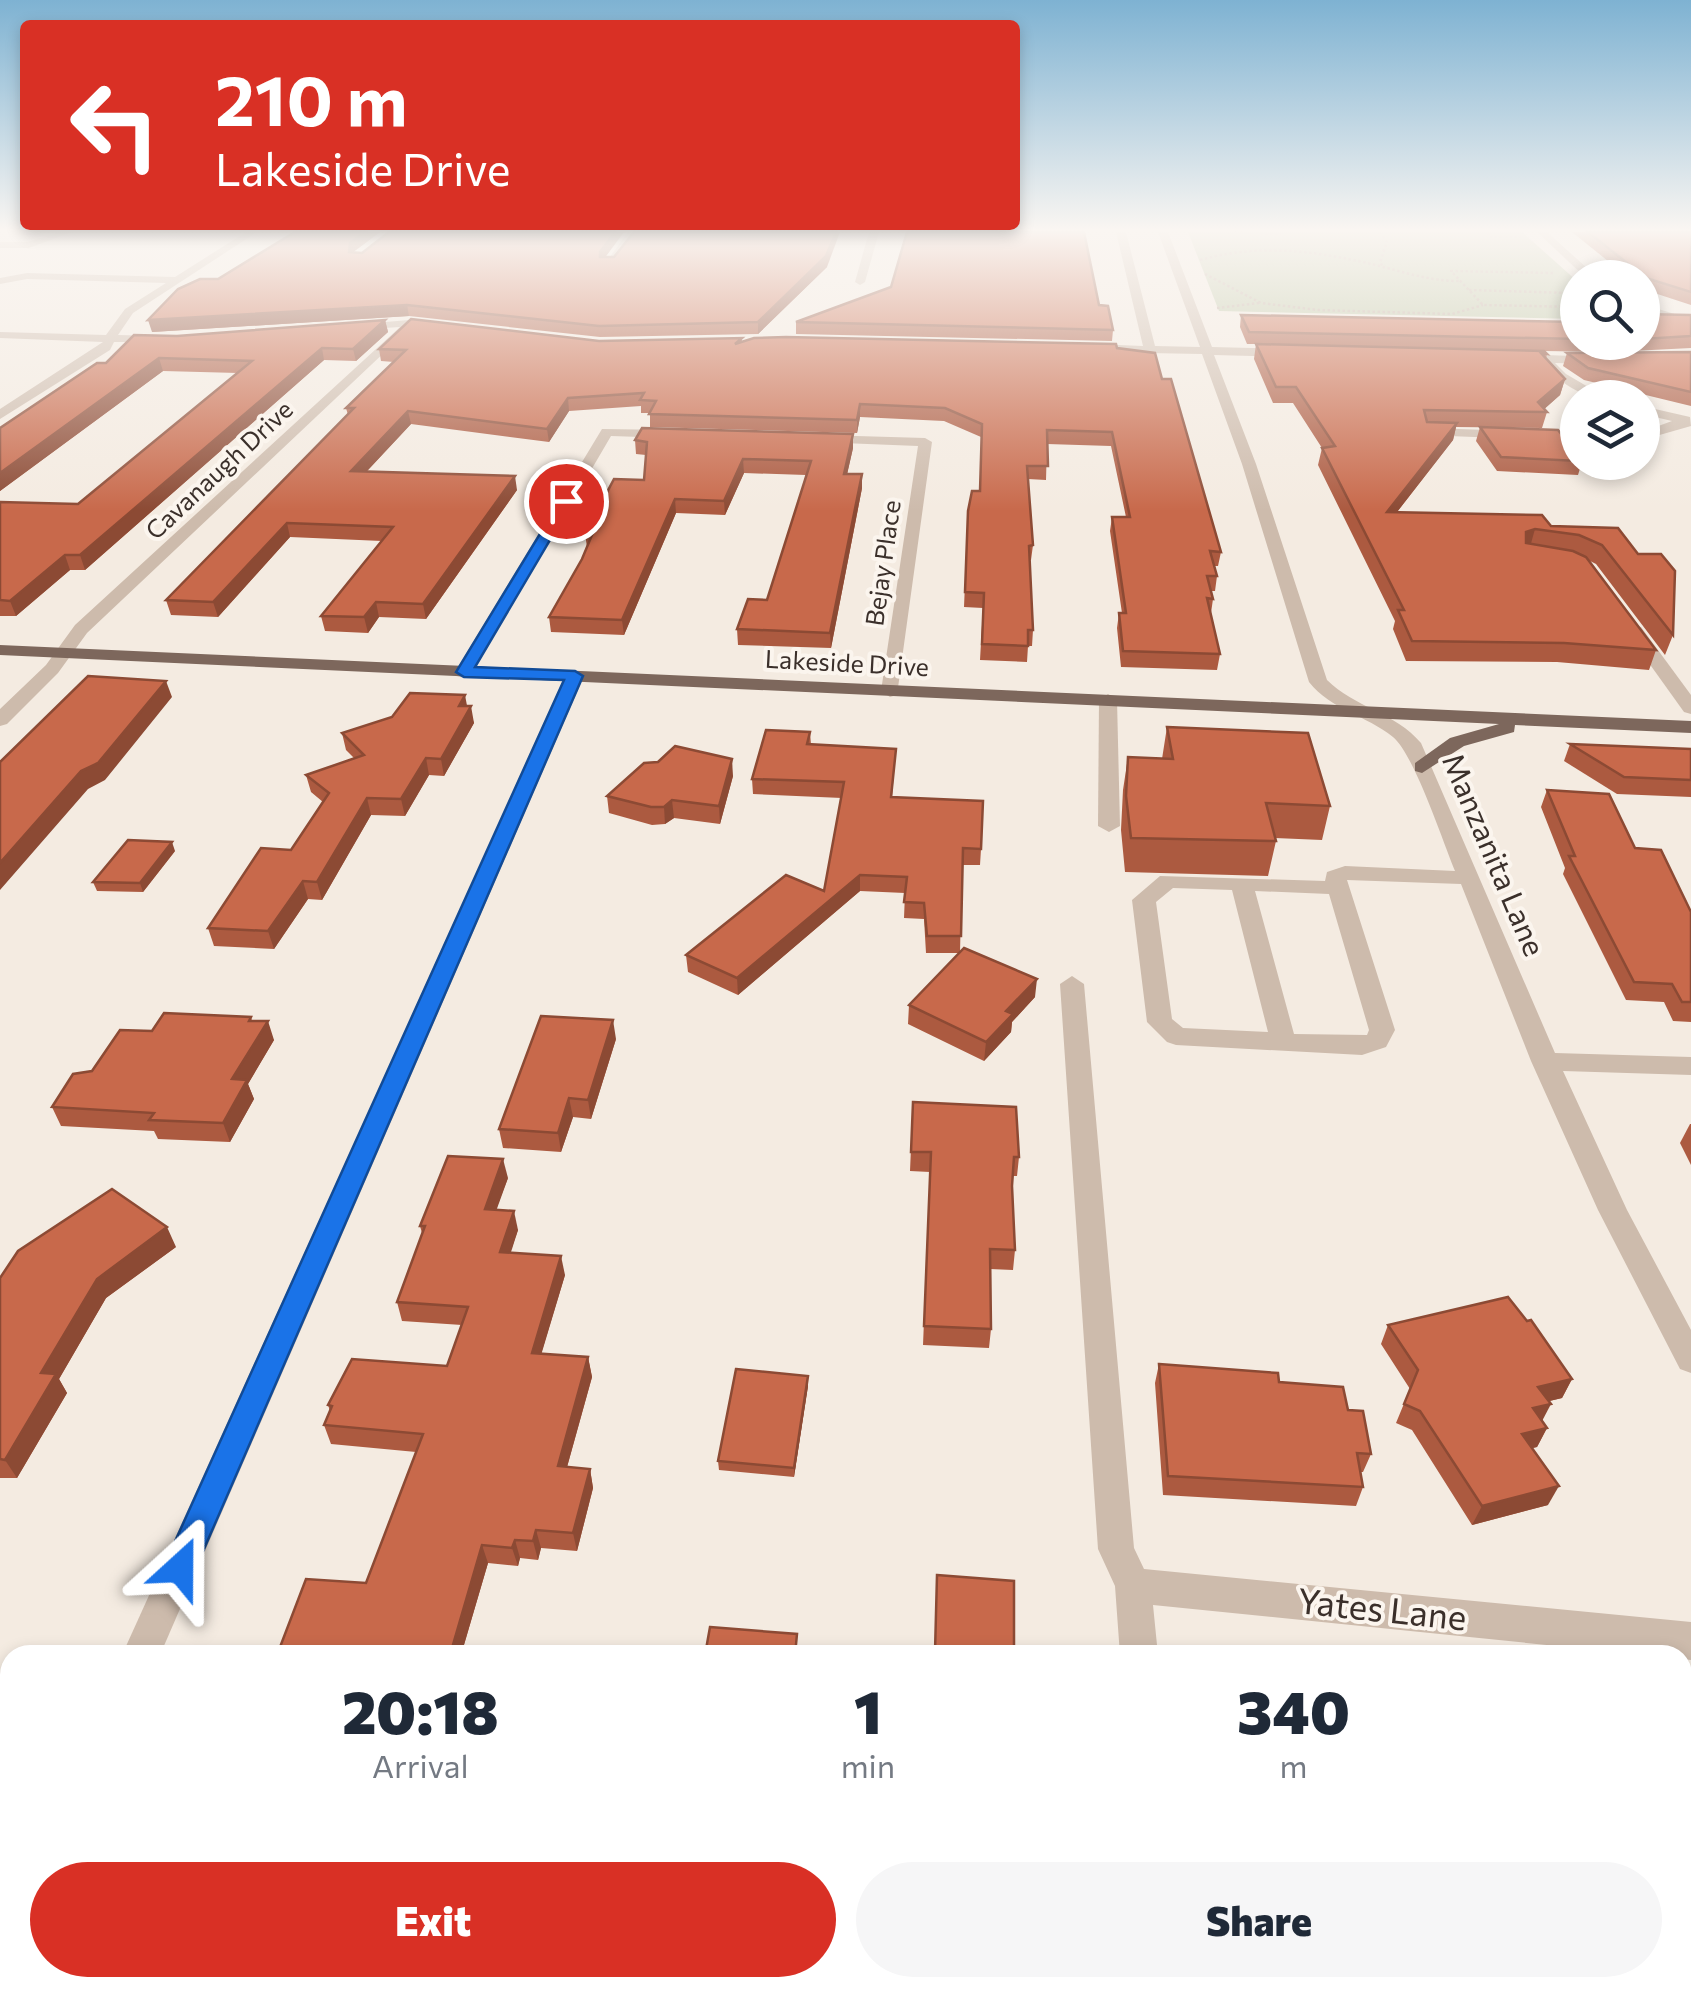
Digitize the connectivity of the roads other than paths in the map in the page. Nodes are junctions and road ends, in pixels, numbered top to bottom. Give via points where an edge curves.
1 (119, 325) edge
2 (384, 325) edge
3 (407, 325) edge
4 (425, 325) edge
5 (1144, 325) edge
6 (1198, 325) edge
7 (446, 328) edge
8 (330, 330) edge
9 (0, 336) edge
10 (110, 339) junction
11 (180, 340) edge
12 (1072, 348) edge
13 (1150, 350) junction
14 (1208, 351) junction
15 (1307, 354) edge
16 (1505, 358) edge
17 (1545, 359) junction
18 (1560, 359) edge
19 (1568, 380) edge
20 (1660, 414) edge
21 (0, 415) edge
22 (1688, 421) edge
23 (1660, 430) edge
24 (1428, 432) edge
25 (687, 435) edge
26 (1560, 436) edge
27 (806, 438) edge
28 (1623, 614) edge
29 (0, 650) edge
30 (62, 653) junction
31 (464, 672) junction
32 (575, 676) junction
33 (890, 690) junction
34 (1108, 700) junction
35 (1691, 708) edge
36 (1365, 712) junction
37 (0, 720) edge
38 (1542, 720) junction
39 (1691, 727) edge
40 (1422, 767) junction
41 (1109, 826) dead end
42 (1469, 878) junction
43 (1242, 884) junction
44 (1338, 888) junction
45 (1072, 984) dead end
46 (1284, 1042) junction
47 (1544, 1060) junction
48 (1691, 1066) edge
49 (1691, 1360) edge
50 (1133, 1585) junction
51 (1691, 1642) edge
52 (145, 1645) edge
53 (1138, 1645) edge

1 - 10 street
2 - 8 street
3 - 30 street, Cavanaugh Drive
4 - 7 street
5 - 13 street
6 - 14 street, Manzanita Lane
9 - 10 street
10 - 11 street
10 - 21 street
12 - 13 street
13 - 14 street
14 - 15 street
14 - 36 street, Manzanita Lane via 1318,682
16 - 17 street
17 - 18 street
17 - 19 street
20 - 22 street
22 - 23 street
24 - 26 street
25 - 31 street via 607,432
27 - 33 street, Bejay Place via 925,442
28 - 35 street
29 - 30 main road, Lakeside Drive
30 - 31 main road, Lakeside Drive
30 - 37 street, Cavanaugh Drive
31 - 32 main road, Lakeside Drive
32 - 33 main road, Lakeside Drive
32 - 52 street
33 - 34 main road, Lakeside Drive
34 - 36 main road, Lakeside Drive
34 - 41 street
36 - 38 main road, Lakeside Drive
36 - 40 street, Manzanita Lane via 1404,735
38 - 39 main road, Lakeside Drive
38 - 40 main road via 1468,737
40 - 42 street, Manzanita Lane
42 - 44 street via 1346,873 1335,877
42 - 47 street, Manzanita Lane
43 - 44 street
43 - 46 street
43 - 46 street via 1168,881 1144,900 1160,1022 1176,1036
44 - 46 street via 1382,1030 1377,1041 1362,1046
45 - 50 street via 1116,1550
47 - 48 street
47 - 49 street, Manzanita Lane via 1642,1276
50 - 51 street, Yates Lane
50 - 53 street

